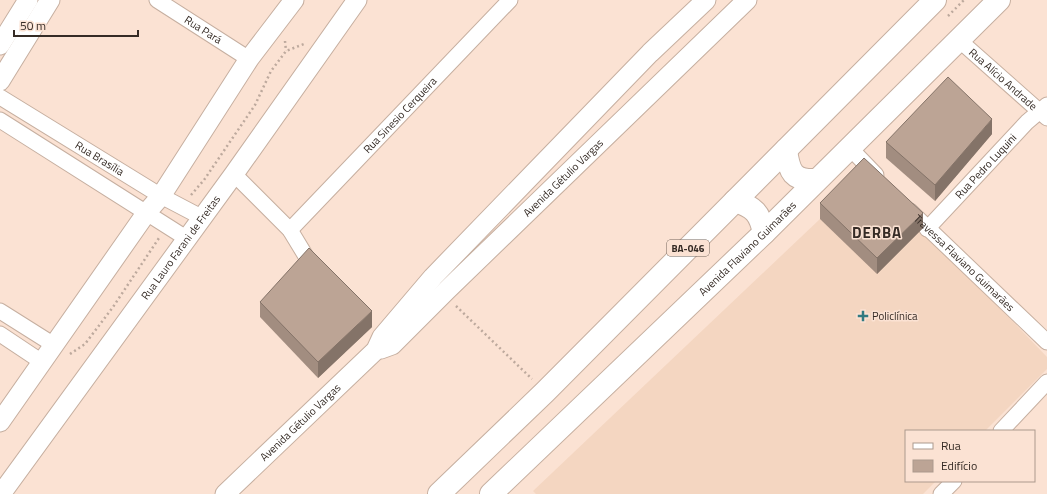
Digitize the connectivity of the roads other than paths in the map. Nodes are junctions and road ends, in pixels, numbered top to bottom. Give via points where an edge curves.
1 (28, 0) edge
2 (50, 0) edge
3 (157, 0) edge
4 (294, 0) edge
5 (357, 0) edge
6 (510, 0) edge
7 (706, 0) edge
8 (748, 0) edge
9 (935, 0) edge
10 (999, 0) edge
11 (960, 40) junction
12 (0, 45) edge
13 (650, 53) junction
14 (249, 59) junction
15 (671, 74) junction
16 (0, 82) edge
17 (0, 97) edge
18 (1044, 111) edge
19 (0, 120) edge
20 (850, 148) junction
21 (786, 150) junction
22 (234, 174) junction
23 (816, 180) junction
24 (888, 188) edge
25 (161, 196) junction
26 (899, 200) edge
27 (735, 201) junction
28 (147, 212) junction
29 (201, 217) junction
30 (927, 229) junction
31 (290, 230) junction
32 (764, 233) junction
33 (186, 238) junction
34 (433, 277) junction
35 (326, 280) edge
36 (445, 292) junction
37 (0, 311) edge
38 (0, 334) edge
39 (381, 340) junction
40 (1047, 342) edge
41 (60, 350) junction
42 (42, 362) junction
43 (1047, 382) edge
44 (0, 422) edge
45 (1002, 430) edge
46 (953, 482) edge
47 (495, 493) edge
48 (1, 494) edge
49 (225, 494) edge
50 (439, 494) edge
51 (941, 494) edge

1 - 12 street
2 - 16 street
3 - 14 street, Rua Pará
4 - 14 street
5 - 22 street, Rua Lauro Farani de Freitas
6 - 31 street, Rua Sinesio Cerqueira
7 - 13 street, Avenida Gétulio Vargas
8 - 15 street, Avenida Gétulio Vargas
9 - 21 main road, BA-046
10 - 11 main road, Avenida Flaviano Guimarães
11 - 18 street, Rua Alício Andrade
11 - 20 main road, Avenida Flaviano Guimarães
13 - 15 street
13 - 34 street, Avenida Gétulio Vargas
14 - 25 street
15 - 36 street, Avenida Gétulio Vargas
17 - 25 street, Rua Brasília
18 - 30 street, Rua Pedro Luquini via 1026,122
19 - 28 street, Rua Brasília
20 - 23 main road, Avenida Flaviano Guimarães
20 - 24 street
21 - 23 main road via 790,168 795,176 805,180
21 - 27 main road, BA-046
22 - 29 street, Rua Lauro Farani de Freitas
22 - 31 street
23 - 32 main road, Avenida Flaviano Guimarães
25 - 28 street
25 - 29 street, Rua Brasília
26 - 30 street, Travessa Flaviano Guimarães
27 - 32 main road via 748,205 756,212 762,222
27 - 50 main road, BA-046 via 545,392
28 - 33 street, Rua Brasília
28 - 41 street
29 - 33 street, Rua Lauro Farani de Freitas
30 - 40 street, Travessa Flaviano Guimarães
31 - 35 street via 310,264
32 - 47 main road, Avenida Flaviano Guimarães
33 - 48 street, Rua Lauro Farani de Freitas
34 - 36 street
34 - 39 street, Avenida Gétulio Vargas
36 - 39 street, Avenida Gétulio Vargas
37 - 41 street
38 - 42 street
39 - 49 street, Avenida Gétulio Vargas
41 - 42 street
42 - 44 street
43 - 45 street
46 - 51 street

